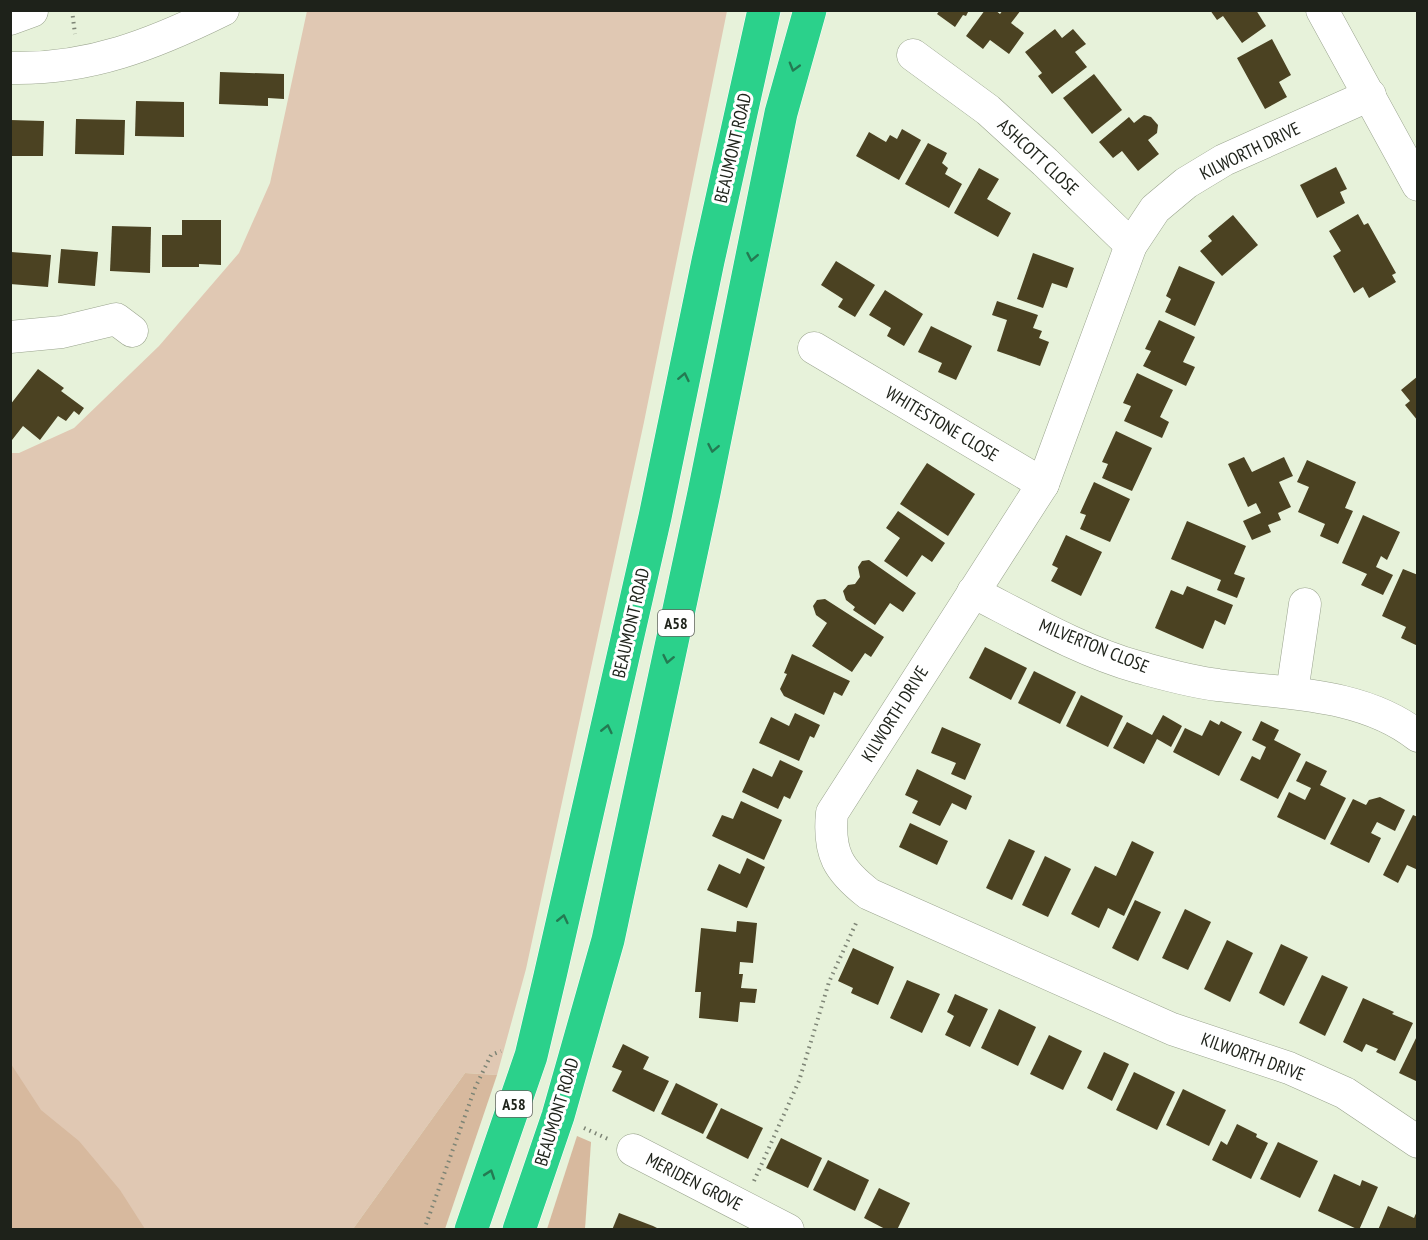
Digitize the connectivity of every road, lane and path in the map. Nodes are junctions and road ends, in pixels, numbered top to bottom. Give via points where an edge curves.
1 (223, 10) edge
2 (764, 10) edge
3 (810, 10) edge
4 (1322, 10) edge
5 (913, 55) dead end
6 (10, 68) edge
7 (1370, 95) junction
8 (1418, 185) edge
9 (1131, 245) junction
10 (132, 331) dead end
11 (10, 337) edge
12 (814, 348) dead end
13 (1042, 484) junction
14 (973, 592) junction
15 (1305, 604) dead end
16 (1292, 692) junction
17 (1418, 736) edge
18 (869, 894) junction
19 (531, 1056) junction
20 (558, 1116) junction
21 (1418, 1142) edge
22 (644, 1165) joint
23 (742, 1206) junction
24 (424, 1230) edge
25 (471, 1230) edge
26 (519, 1230) edge
27 (788, 1230) edge

1 - 6 street via 129,52 79,64
19 -> 2 highway, BEAUMONT ROAD / A58 via 652,528
3 -> 20 highway, BEAUMONT ROAD / A58 via 781,112 608,940
4 - 7 street
5 - 9 street, ASHCOTT CLOSE via 933,83 988,111
7 - 8 street
7 - 9 street, KILWORTH DRIVE via 1224,160 1186,183 1155,209
9 - 13 street, KILWORTH DRIVE
10 - 11 street via 116,319 62,332
12 - 13 street, WHITESTONE CLOSE via 835,374
13 - 14 street, KILWORTH DRIVE
14 - 16 street, MILVERTON CLOSE via 1072,642 1136,667 1216,685
14 - 18 street, KILWORTH DRIVE via 832,813 830,834 836,857 849,879
15 - 16 street
16 - 17 street, MILVERTON CLOSE via 1381,715
18 - 21 street, KILWORTH DRIVE via 1172,1029 1289,1068 1345,1093
18 - 23 path via 829,982 800,1081
19 - 24 path via 504,1050 491,1055 475,1088
25 -> 19 highway, BEAUMONT ROAD / A58
20 - 22 path
20 - 26 highway, BEAUMONT ROAD / A58
22 - 23 street, MERIDEN GROVE
23 - 27 street, MERIDEN GROVE

